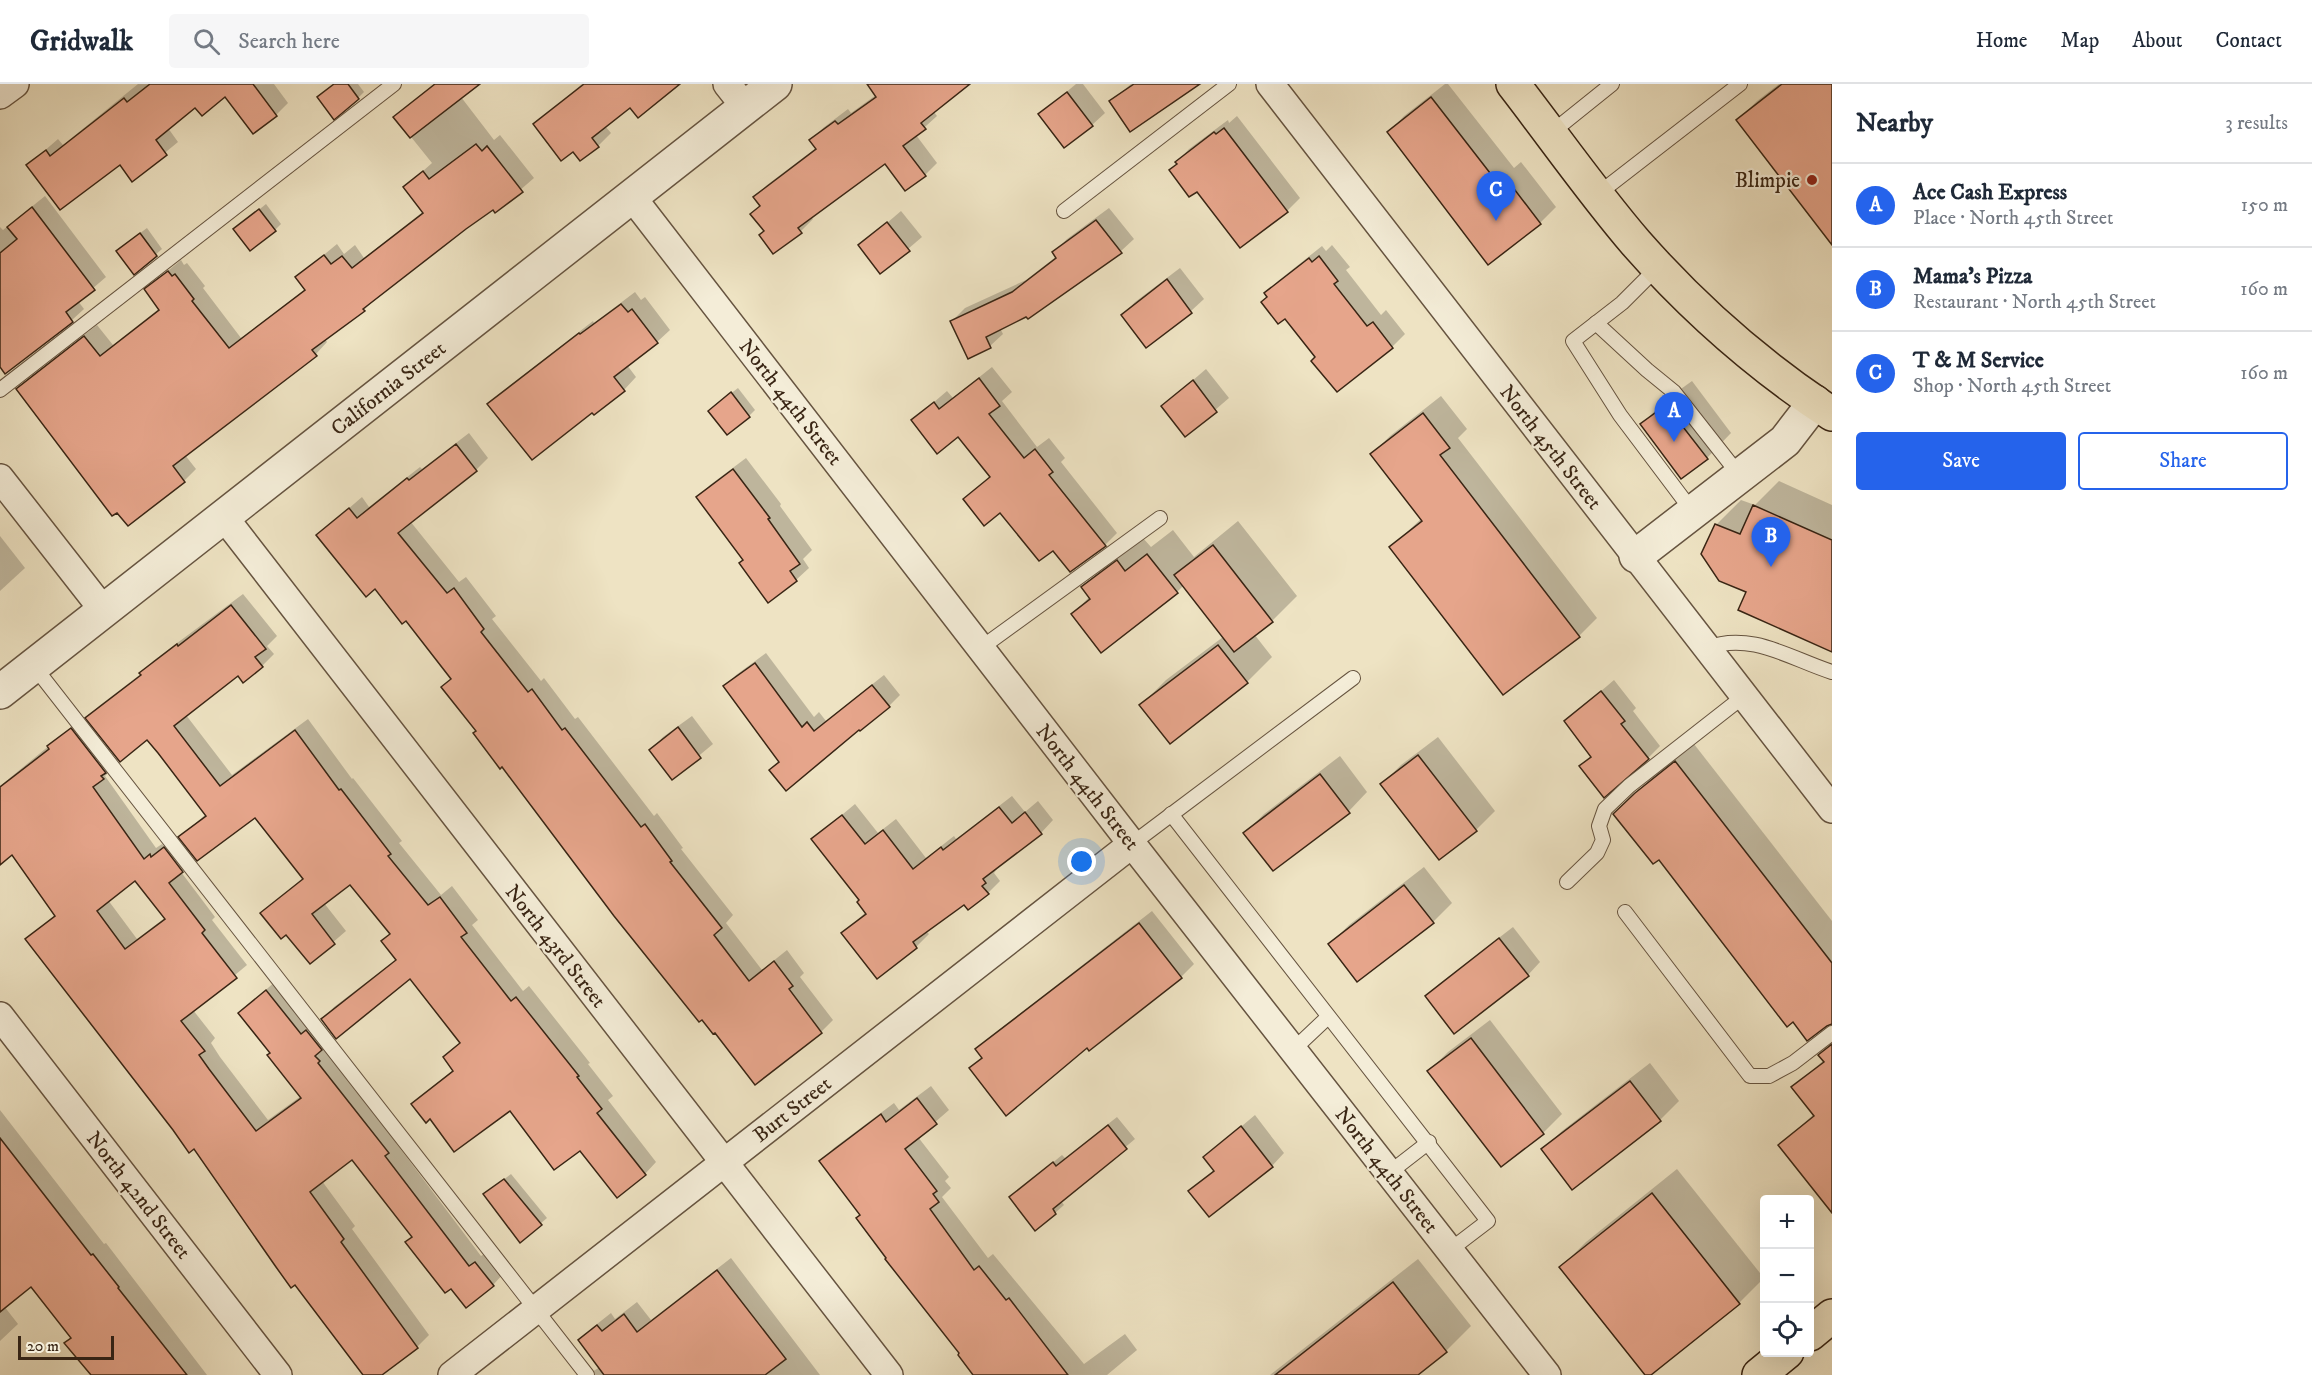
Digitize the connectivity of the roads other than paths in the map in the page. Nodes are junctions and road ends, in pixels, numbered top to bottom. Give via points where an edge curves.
1 (15, 84) edge
2 (394, 84) edge
3 (775, 84) edge
4 (1229, 84) edge
5 (1270, 84) edge
6 (1513, 84) edge
7 (1612, 84) edge
8 (1740, 84) edge
9 (0, 95) edge
10 (736, 96) edge
11 (1551, 133) junction
12 (1598, 194) junction
13 (632, 197) junction
14 (1064, 211) dead end
15 (1658, 267) junction
16 (1596, 323) junction
17 (0, 390) edge
18 (1823, 408) edge
19 (1740, 476) junction
20 (0, 478) edge
21 (1693, 512) junction
22 (224, 517) junction
23 (1160, 518) dead end
24 (1636, 556) junction
25 (104, 611) junction
26 (981, 648) junction
27 (1707, 648) junction
28 (33, 665) junction
29 (1832, 672) edge
30 (1353, 678) dead end
31 (0, 692) edge
32 (1744, 696) junction
33 (1832, 809) edge
34 (1171, 814) junction
35 (1132, 843) junction
36 (1567, 882) dead end
37 (1625, 912) dead end
38 (0, 1016) edge
39 (1328, 1017) junction
40 (1832, 1033) edge
41 (1293, 1050) junction
42 (1429, 1142) junction
43 (724, 1163) junction
44 (1389, 1173) junction
45 (1450, 1250) junction
46 (536, 1310) junction
47 (1832, 1317) edge
48 (1814, 1330) edge
49 (1782, 1357) edge
50 (278, 1375) edge
51 (452, 1375) edge
52 (587, 1375) edge
53 (889, 1375) edge
54 (1548, 1375) edge
55 (1759, 1375) edge

1 - 9 street
2 - 17 lane
3 - 10 street, California Street
4 - 14 lane
5 - 24 street, North 45th Street
6 - 11 main road
7 - 11 lane
8 - 12 lane
10 - 13 street, California Street
11 - 12 main road
12 - 15 main road
13 - 22 street, California Street
13 - 26 street, North 44th Street
15 - 16 lane
15 - 18 main road via 1754,358
16 - 19 lane via 1674,392
16 - 21 lane via 1573,341 1620,415
18 - 19 street
19 - 21 street
20 - 25 street
21 - 24 street
22 - 25 street, California Street
22 - 43 street, North 43rd Street
23 - 26 lane
24 - 27 street, North 45th Street
25 - 28 street, California Street
26 - 35 street, North 44th Street
27 - 29 lane via 1722,642 1742,642 1772,648
27 - 32 street, North 45th Street
28 - 31 street, California Street
28 - 46 lane
30 - 34 lane
32 - 33 street, North 45th Street
32 - 36 lane via 1605,809 1599,826 1603,840 1597,853
34 - 35 lane
34 - 39 lane
35 - 41 street, North 44th Street
35 - 43 street, Burt Street
37 - 40 lane via 1749,1076 1769,1076
38 - 50 street, North 42nd Street
39 - 41 lane
39 - 42 lane
41 - 44 street, North 44th Street
42 - 44 lane
42 - 45 lane via 1488,1221
43 - 46 street, Burt Street
43 - 53 street, North 43rd Street
44 - 45 street, North 44th Street
45 - 54 street, North 44th Street
46 - 51 street, Burt Street
46 - 52 lane
47 - 48 main road
49 - 55 main road

